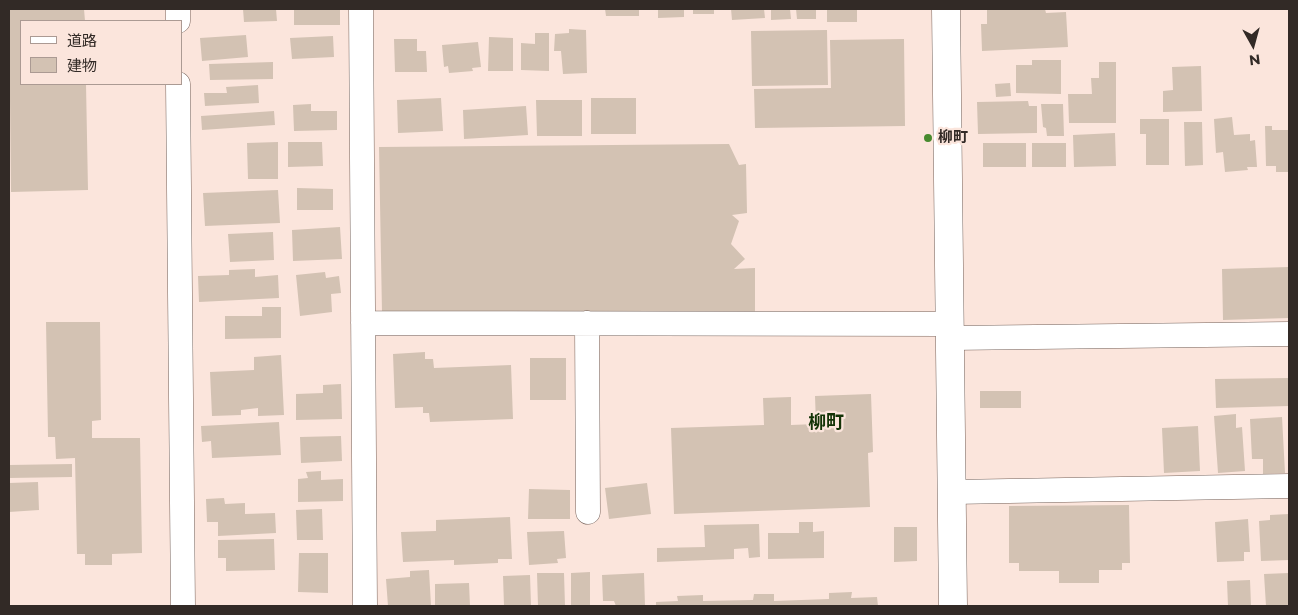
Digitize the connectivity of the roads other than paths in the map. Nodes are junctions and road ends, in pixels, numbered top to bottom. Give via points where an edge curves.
1 (361, 9) edge
2 (946, 9) edge
3 (178, 85) edge
4 (363, 323) junction
5 (586, 323) junction
6 (950, 331) junction
7 (1289, 334) edge
8 (1289, 486) edge
9 (953, 492) junction
10 (588, 512) dead end
11 (183, 606) edge
12 (365, 606) edge
13 (953, 606) edge

1 - 4 street
2 - 6 street
3 - 11 street
4 - 5 street
4 - 12 street
5 - 6 street
5 - 10 street
6 - 7 street
6 - 9 street
8 - 9 street
9 - 13 street

